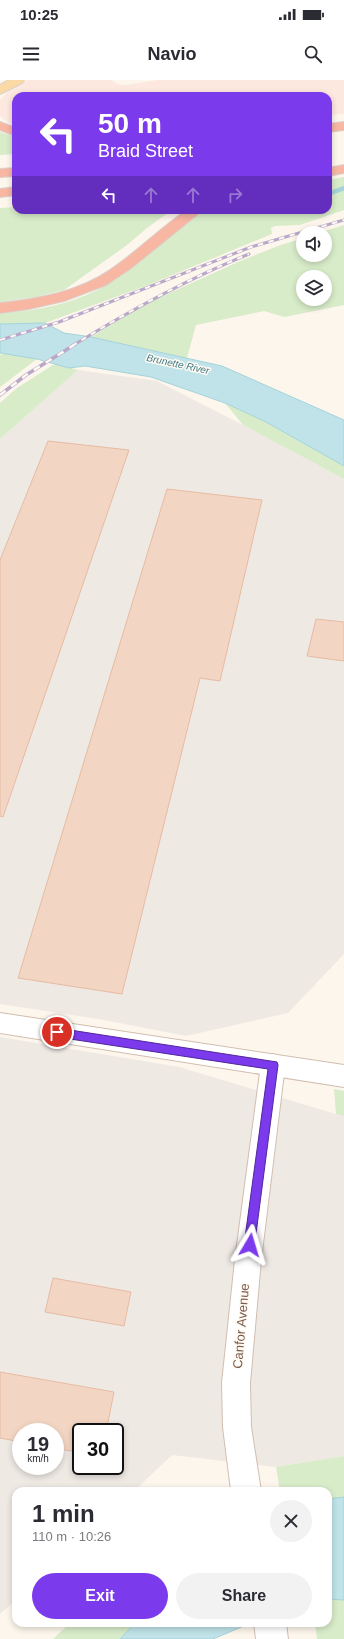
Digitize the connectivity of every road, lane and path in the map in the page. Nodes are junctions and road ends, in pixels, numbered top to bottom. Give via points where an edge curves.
1 (18, 80) edge
2 (0, 90) edge
3 (344, 119) edge
4 (332, 120) edge
5 (0, 126) edge
6 (344, 126) edge
7 (332, 128) edge
8 (12, 130) edge
9 (0, 160) edge
10 (12, 160) edge
11 (344, 161) edge
12 (332, 162) edge
13 (344, 169) edge
14 (332, 171) edge
15 (12, 172) edge
16 (0, 173) edge
17 (0, 192) edge
18 (12, 192) edge
19 (190, 214) edge
20 (0, 308) edge
21 (0, 1023) edge
22 (273, 1065) junction
23 (344, 1076) edge
24 (245, 1487) edge
25 (270, 1627) edge
26 (272, 1639) edge

1 - 2 main road
3 - 4 highway
5 - 8 highway
6 - 7 highway
9 - 10 highway
11 - 12 highway
13 - 14 highway
15 - 16 highway
17 - 18 highway
19 - 20 highway via 114,273 93,286 38,303
21 - 22 street
22 - 23 street
22 - 24 street, Canfor Avenue via 248,1260 236,1383 237,1427
25 - 26 street

